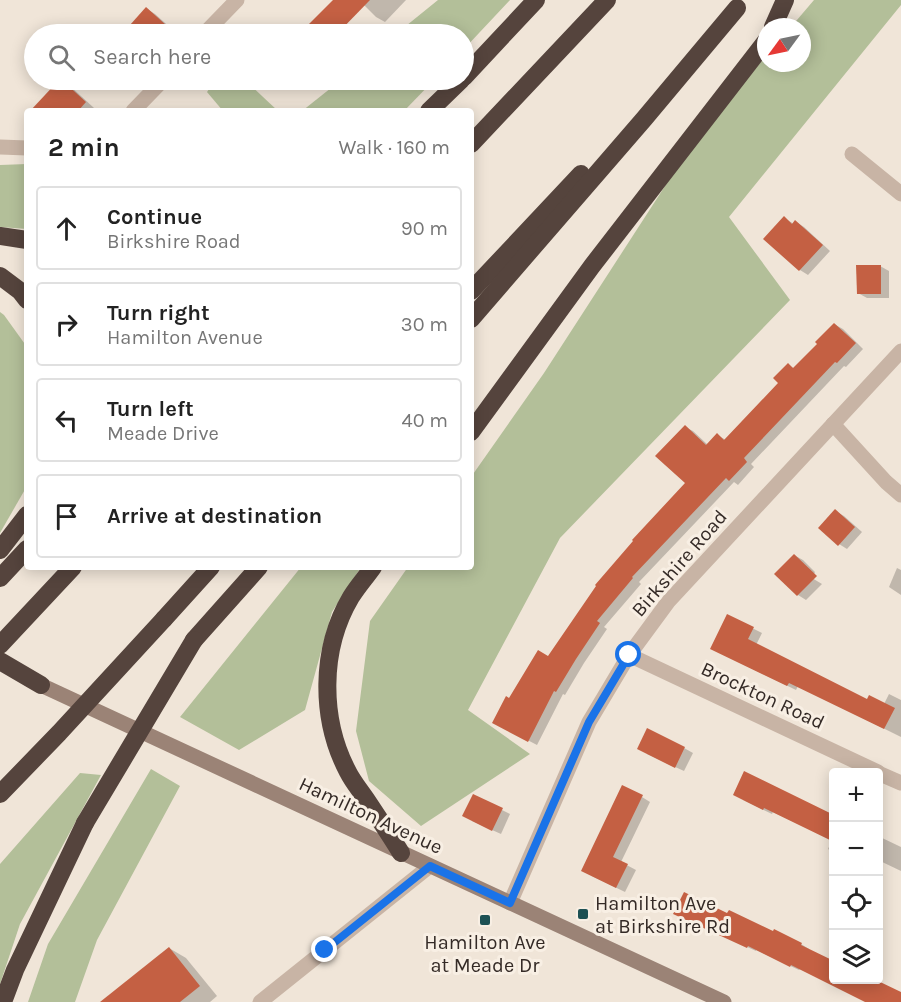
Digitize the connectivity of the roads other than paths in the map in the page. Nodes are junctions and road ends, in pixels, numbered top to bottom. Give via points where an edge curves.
1 (237, 0) edge
2 (536, 0) edge
3 (607, 0) edge
4 (785, 0) edge
5 (741, 4) edge
6 (777, 18) edge
7 (214, 24) edge
8 (757, 53) edge
9 (474, 65) edge
10 (154, 90) edge
11 (450, 90) edge
12 (137, 108) edge
13 (432, 108) edge
14 (474, 141) edge
15 (0, 147) edge
16 (24, 148) edge
17 (852, 154) dead end
18 (901, 194) edge
19 (0, 236) edge
20 (24, 240) edge
21 (0, 276) edge
22 (474, 288) edge
23 (24, 296) edge
24 (474, 316) edge
25 (901, 351) edge
26 (833, 424) junction
27 (474, 428) edge
28 (901, 495) edge
29 (24, 519) edge
30 (0, 550) edge
31 (24, 552) edge
32 (70, 570) edge
33 (208, 570) edge
34 (256, 570) edge
35 (371, 570) edge
36 (0, 578) edge
37 (0, 645) edge
38 (629, 655) junction
39 (0, 661) edge
40 (0, 666) edge
41 (41, 685) junction
42 (869, 768) edge
43 (883, 774) edge
44 (901, 783) edge
45 (0, 794) edge
46 (401, 853) junction
47 (430, 866) junction
48 (510, 903) junction
49 (3, 1002) edge
50 (260, 1002) edge
51 (724, 1002) edge

1 - 7 street
2 - 9 highway
3 - 14 highway
4 - 6 highway
5 - 22 highway
5 - 24 highway
8 - 27 highway via 592,266
10 - 12 street
11 - 13 highway
15 - 16 street
17 - 18 street
19 - 20 highway
21 - 23 highway
25 - 26 street, Birkshire Road
26 - 28 street
26 - 38 street, Birkshire Road via 668,602
29 - 30 highway
31 - 36 highway
32 - 37 highway
33 - 45 highway, bridge
34 - 49 highway, bridge via 194,640 85,823
35 - 46 highway via 340,620 331,650 329,713 348,773
38 - 42 street, Brockton Road
38 - 48 street, Birkshire Road via 589,722
39 - 41 highway
40 - 41 main road, Hamilton Avenue
41 - 46 main road, Hamilton Avenue
43 - 44 street, Brockton Road
46 - 47 main road, Hamilton Avenue
47 - 48 main road, Hamilton Avenue
47 - 50 street
48 - 51 main road, Hamilton Avenue

